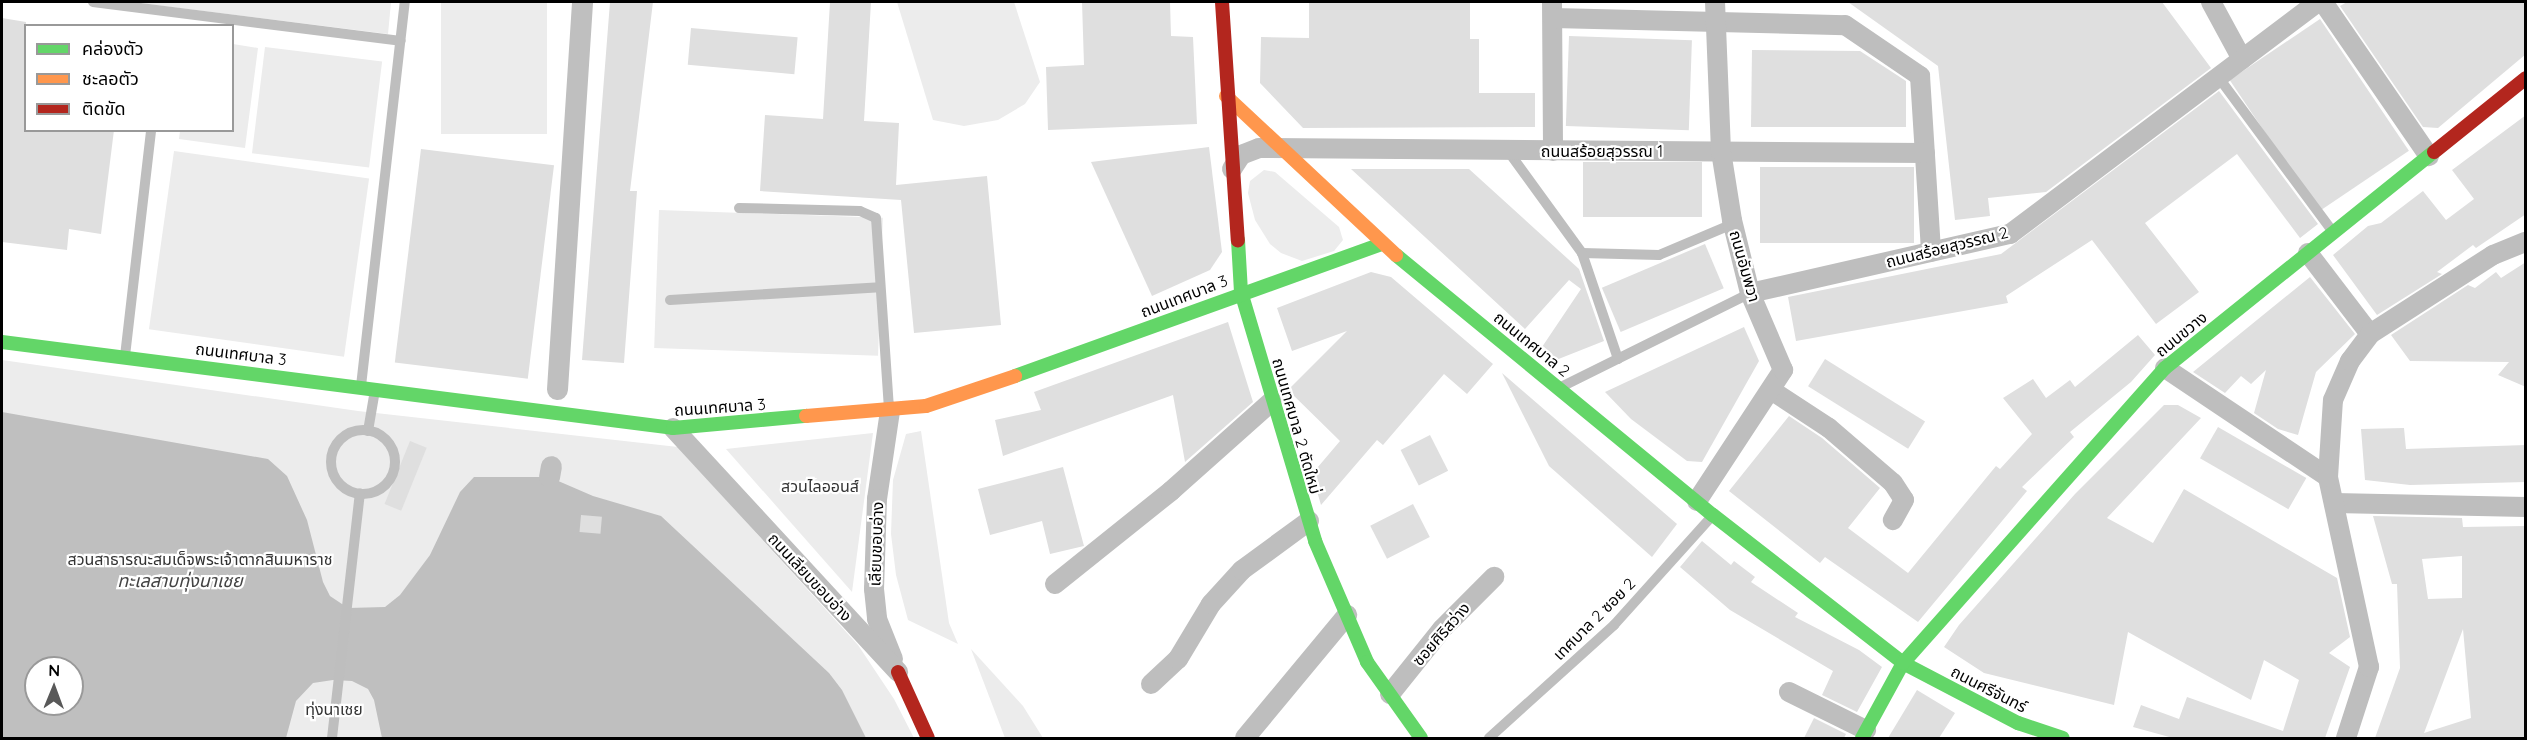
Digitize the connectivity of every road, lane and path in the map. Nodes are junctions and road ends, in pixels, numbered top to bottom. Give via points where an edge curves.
1 (93, 2) edge
2 (405, 2) edge
3 (1222, 2) edge
4 (1715, 2) edge
5 (2211, 2) edge
6 (2318, 2) edge
7 (2323, 2) edge
8 (1553, 10) edge
9 (164, 12) junction
10 (1718, 21) junction
11 (163, 24) edge
12 (401, 41) junction
13 (2242, 59) junction
14 (2219, 78) junction
15 (2526, 78) edge
16 (1226, 96) junction
17 (151, 132) edge
18 (1280, 151) junction
19 (1508, 151) junction
20 (1553, 151) junction
21 (1721, 151) junction
22 (1925, 153) junction
23 (2429, 156) junction
24 (1232, 169) junction
25 (739, 208) dead end
26 (1348, 212) junction
27 (1732, 220) junction
28 (2333, 232) junction
29 (1239, 241) junction
30 (2526, 242) edge
31 (1382, 244) junction
32 (1931, 252) junction
33 (1582, 253) junction
34 (2308, 253) junction
35 (1340, 257) junction
36 (1252, 259) dead end
37 (1267, 268) dead end
38 (1301, 272) junction
39 (880, 287) junction
40 (1241, 292) junction
41 (1750, 293) junction
42 (670, 300) dead end
43 (2370, 334) junction
44 (2, 342) edge
45 (125, 356) junction
46 (1618, 358) junction
47 (2165, 368) junction
48 (368, 387) junction
49 (1561, 387) junction
50 (1771, 390) junction
51 (1272, 401) junction
52 (890, 411) junction
53 (673, 428) junction
54 (368, 431) junction
55 (2328, 477) junction
56 (360, 494) junction
57 (1697, 501) junction
58 (2334, 503) junction
59 (2526, 507) edge
60 (1713, 515) junction
61 (1893, 520) dead end
62 (1309, 521) junction
63 (1494, 577) dead end
64 (1055, 584) dead end
65 (1347, 615) junction
66 (1903, 663) junction
67 (898, 672) junction
68 (1151, 684) dead end
69 (1789, 692) dead end
70 (1390, 694) junction
71 (1864, 734) edge
72 (332, 738) edge
73 (928, 738) edge
74 (1245, 738) edge
75 (1421, 738) edge
76 (1489, 738) edge
77 (2063, 738) edge
78 (2346, 738) edge

1 - 9 lane
2 - 12 lane
3 - 16 street
4 - 10 street, ถนนอัมพวา
5 - 13 street
6 - 13 street, ถนนสร้อยสุวรรณ 2
7 - 23 street
8 - 10 street
8 - 20 street
9 - 11 lane
9 - 12 lane
10 - 21 street, ถนนอัมพวา
10 - 22 street via 1845,25 1920,76
12 - 48 lane
13 - 14 street, ถนนสร้อยสุวรรณ 2
14 - 28 lane
14 - 32 street, ถนนสร้อยสุวรรณ 2 via 2010,234
15 - 23 street, ถนนขวาง
16 - 18 street, ถนนเทศบาล 2
16 - 24 street, ถนนเทศบาล 2 ตัดใหม่
17 - 45 lane
18 - 19 street, ถนนสร้อยสุวรรณ 1
18 - 24 street, ถนนสร้อยสุวรรณ 1 via 1250,150 1241,155
18 - 26 street, ถนนเทศบาล 2
19 - 20 street, ถนนสร้อยสุวรรณ 1
19 - 33 lane
20 - 21 street, ถนนสร้อยสุวรรณ 1
21 - 22 street, ถนนสร้อยสุวรรณ 1
21 - 27 street, ถนนอัมพวา
22 - 32 street
23 - 28 street, ถนนขวาง
24 - 29 street, ถนนเทศบาล 2 ตัดใหม่
25 - 39 lane via 867,212 876,218
26 - 31 street, ถนนเทศบาล 2
26 - 35 street via 1354,236
27 - 33 lane via 1728,226 1659,255
27 - 41 street, ถนนอัมพวา
28 - 34 street, ถนนขวาง
29 - 36 street
29 - 40 street, ถนนเทศบาล 2 ตัดใหม่
30 - 43 street via 2493,255
31 - 35 street, ถนนเทศบาล 3
31 - 49 street, ถนนเทศบาล 2
32 - 41 street, ถนนสร้อยสุวรรณ 2
33 - 46 lane
34 - 43 street
34 - 47 street, ถนนขวาง
35 - 38 street, ถนนเทศบาล 3
37 - 38 street
38 - 40 street, ถนนเทศบาล 3
39 - 42 lane
39 - 52 lane
40 - 51 street, ถนนเทศบาล 2 ตัดใหม่
40 - 52 street, ถนนเทศบาล 3 via 1088,352 926,406
41 - 46 lane, ถนนสร้อยสุวรรณ 2
41 - 50 street, ถนนอัมพวา via 1782,370
43 - 55 street via 2350,361 2333,400
44 - 45 street, ถนนเทศบาล 3
45 - 48 street, ถนนเทศบาล 3
46 - 49 lane, ถนนสร้อยสุวรรณ 2
47 - 55 street
47 - 66 street, ถนนขวาง
48 - 53 street, ถนนเทศบาล 3
48 - 54 lane
49 - 57 street, ถนนเทศบาล 2
50 - 57 street, ถนนอัมพวา
50 - 61 street via 1829,428 1893,483 1904,500
51 - 62 street, ถนนเทศบาล 2 ตัดใหม่
51 - 64 street via 1171,491
52 - 53 street, ถนนเทศบาล 3
52 - 67 street, เลียบขอบอ่าง via 877,499 874,589 877,620
53 - 67 street, ถนนเลียบขอบอ่าง
54 - 56 lane via 387,441 395,464 383,486
54 - 56 lane via 342,438 330,462 342,486
55 - 58 street
56 - 72 lane
57 - 60 street, ถนนเทศบาล 2
58 - 59 street
58 - 78 street via 2369,667
60 - 66 street, ถนนเทศบาล 2
60 - 76 lane, เทศบาล 2 ซอย 2 via 1614,625
62 - 65 street, ถนนเทศบาล 2 ตัดใหม่
62 - 68 street via 1242,570 1211,604 1179,659
63 - 70 street, ซอยศิริสว่าง via 1442,629
65 - 70 street, ถนนเทศบาล 2 ตัดใหม่ via 1367,662
65 - 74 street
66 - 71 street, ถนนขวาง
66 - 77 street, ถนนศรีจันทร์ via 2018,723
67 - 73 street, ถนนเลียบขอบอ่าง
69 - 71 street
70 - 75 street, ถนนเทศบาล 2 ตัดใหม่

